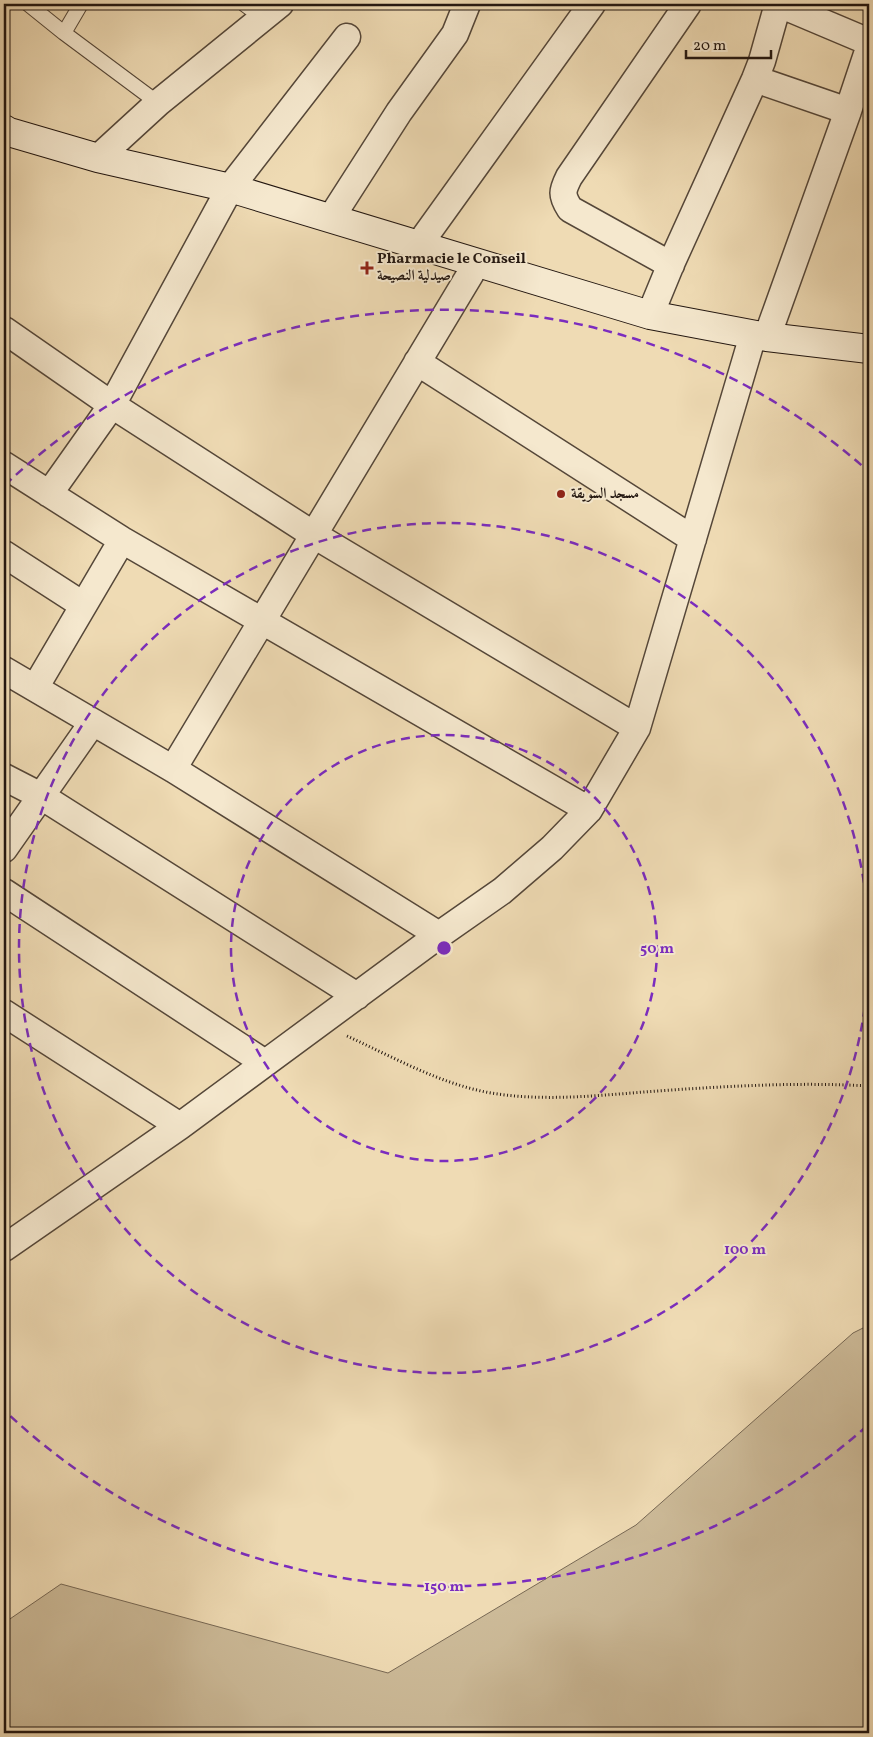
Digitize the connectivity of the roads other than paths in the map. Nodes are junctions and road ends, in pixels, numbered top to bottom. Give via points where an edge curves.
1 (28, 4) edge
2 (81, 4) edge
3 (467, 4) edge
4 (592, 4) edge
5 (688, 4) edge
6 (778, 4) edge
7 (262, 8) edge
8 (64, 33) junction
9 (347, 37) dead end
10 (869, 42) edge
11 (869, 48) edge
12 (755, 79) junction
13 (858, 99) edge
14 (158, 103) junction
15 (4, 129) edge
16 (98, 158) junction
17 (230, 188) junction
18 (331, 218) junction
19 (418, 246) junction
20 (477, 263) junction
21 (671, 265) junction
22 (650, 315) junction
23 (4, 330) edge
24 (760, 336) junction
25 (869, 349) edge
26 (417, 362) junction
27 (112, 405) junction
28 (4, 465) edge
29 (50, 494) junction
30 (314, 536) junction
31 (693, 539) junction
32 (122, 540) junction
33 (4, 554) edge
34 (83, 605) junction
35 (262, 621) junction
36 (4, 670) edge
37 (35, 688) junction
38 (93, 722) junction
39 (637, 728) junction
40 (173, 769) junction
41 (4, 777) edge
42 (41, 796) junction
43 (589, 810) junction
44 (4, 849) edge
45 (4, 892) edge
46 (439, 935) junction
47 (357, 996) junction
48 (4, 1013) edge
49 (265, 1063) junction
50 (180, 1126) junction
51 (4, 1248) edge

1 - 8 lane
2 - 8 lane
3 - 18 street via 455,34 399,112
4 - 19 street
5 - 21 street via 563,188 563,199 570,209
6 - 10 street
6 - 12 street
7 - 14 street
8 - 14 lane
9 - 17 street
11 - 13 street
12 - 13 street
12 - 21 street
13 - 24 street
14 - 16 street
15 - 16 street
16 - 17 street
17 - 18 street
17 - 27 street
18 - 19 street
19 - 20 street
20 - 22 street
20 - 26 street
21 - 22 street
22 - 24 street
23 - 27 street
24 - 25 street
24 - 31 street
26 - 30 street
26 - 31 street
27 - 29 street
27 - 30 street
28 - 29 street
29 - 32 street
30 - 35 street
30 - 39 street
31 - 39 street
32 - 34 street
32 - 35 street
33 - 34 street
34 - 37 street
35 - 40 street
35 - 43 street
36 - 37 street
37 - 38 street
38 - 40 street
38 - 42 street
39 - 43 street
40 - 46 street
41 - 42 street
42 - 44 street
42 - 47 street
43 - 46 street via 552,848 502,891
45 - 49 street
46 - 47 street
47 - 49 street
48 - 50 street
49 - 50 street
50 - 51 street

